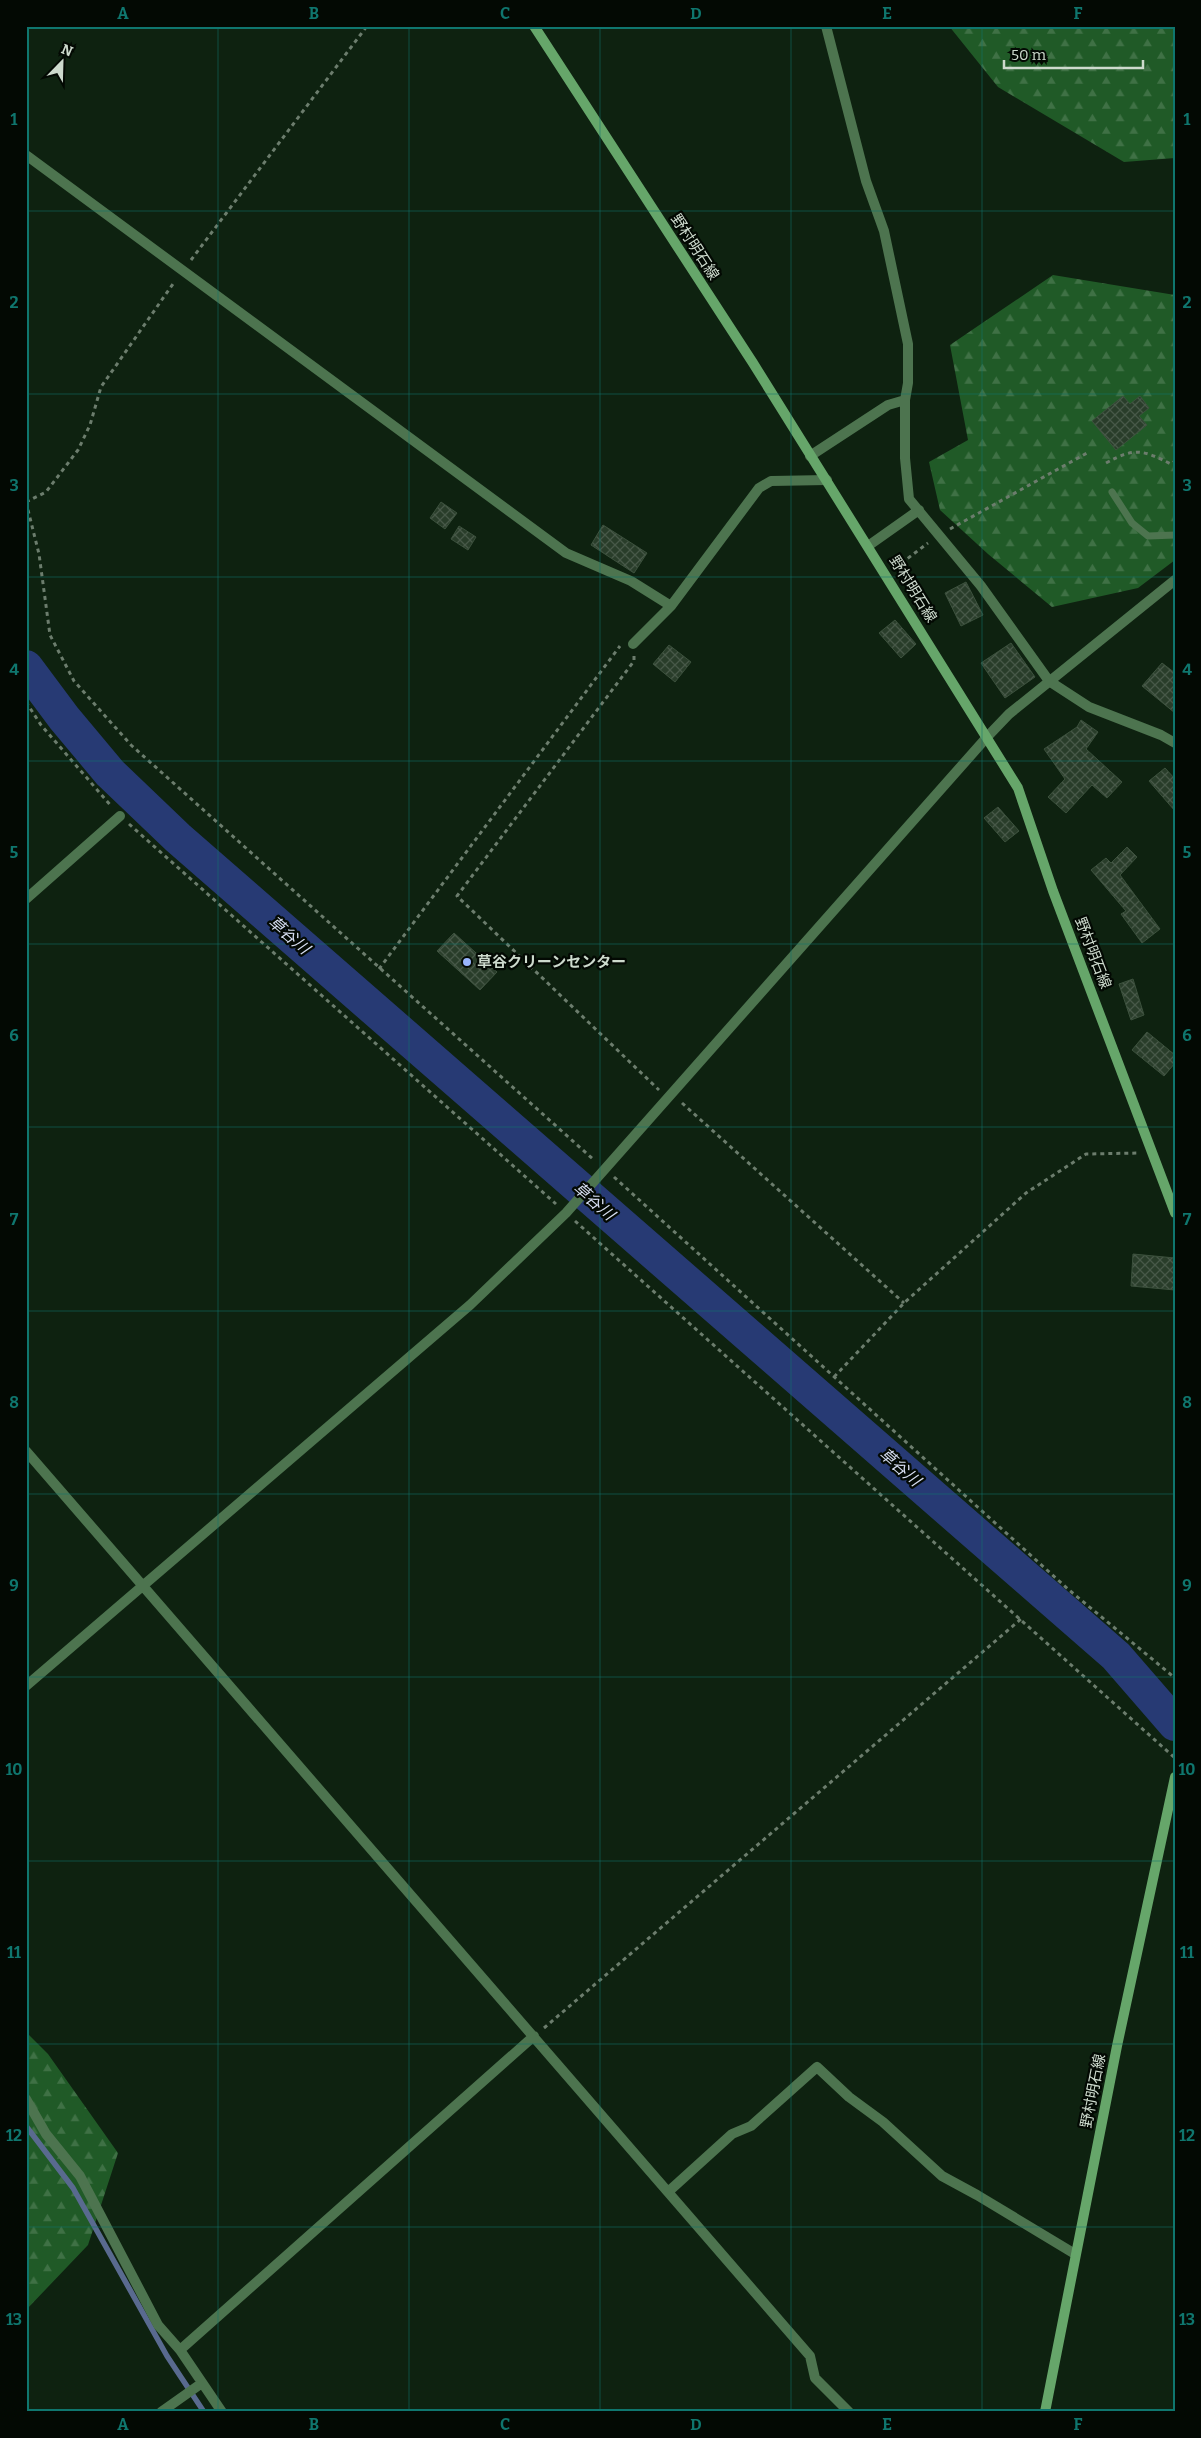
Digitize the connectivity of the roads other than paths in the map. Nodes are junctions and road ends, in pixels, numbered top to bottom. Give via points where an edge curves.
1 (534, 26) edge
2 (826, 26) edge
3 (26, 154) edge
4 (906, 400) junction
5 (810, 456) junction
6 (827, 480) junction
7 (1112, 492) dead end
8 (919, 510) junction
9 (1175, 535) edge
10 (868, 546) junction
11 (1175, 580) edge
12 (671, 606) junction
13 (633, 644) road end
14 (1050, 681) junction
15 (987, 736) junction
16 (1175, 743) edge
17 (120, 816) road end
18 (26, 899) edge
19 (1175, 1213) edge
20 (26, 1451) edge
21 (144, 1586) junction
22 (26, 1686) edge
23 (1175, 1777) edge
24 (534, 2036) junction
25 (26, 2099) edge
26 (668, 2192) junction
27 (1075, 2254) junction
28 (180, 2350) junction
29 (202, 2383) junction
30 (161, 2412) edge
31 (222, 2412) edge
32 (849, 2412) edge
33 (1045, 2412) edge

1 - 5 main road, 野村明石線
2 - 4 street via 866,181 884,231 908,344
3 - 12 street via 566,554 631,581
4 - 5 street via 888,405
4 - 8 street via 905,458 909,499
5 - 6 main road, 野村明石線
6 - 10 main road, 野村明石線
6 - 12 street via 771,481 758,488
7 - 9 lane via 1132,523 1148,536
8 - 10 street
8 - 14 street via 981,586
10 - 15 main road, 野村明石線
11 - 14 street
12 - 13 street
14 - 15 street
14 - 16 street via 1089,707
15 - 19 main road, 野村明石線 via 1018,788 1053,890
15 - 21 street via 566,1213 470,1304
17 - 18 street
20 - 21 street
21 - 22 street
21 - 24 street
23 - 27 main road, 野村明石線
24 - 26 street
24 - 28 street
25 - 28 street via 46,2134 80,2176 158,2326
26 - 27 street via 732,2134 751,2126 817,2066 942,2176
26 - 32 street via 810,2356 815,2378
27 - 33 main road, 野村明石線
28 - 29 street
29 - 30 street
29 - 31 street

